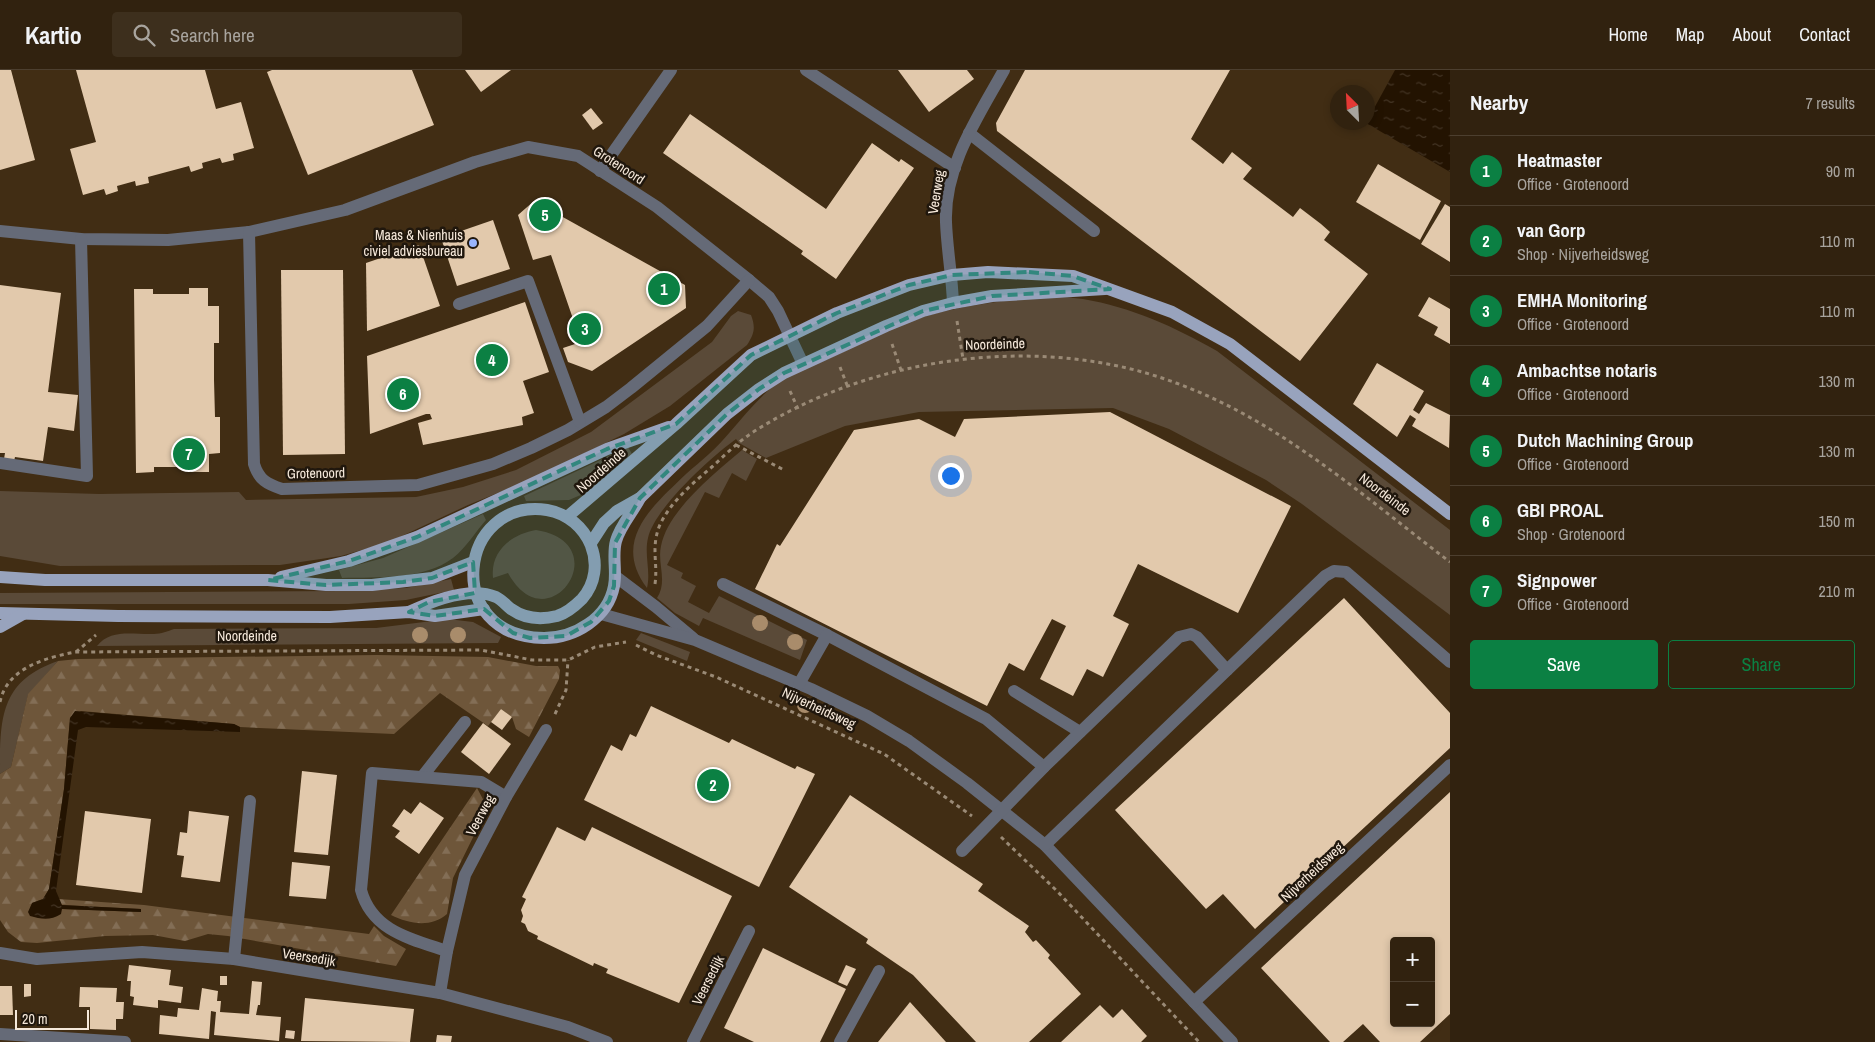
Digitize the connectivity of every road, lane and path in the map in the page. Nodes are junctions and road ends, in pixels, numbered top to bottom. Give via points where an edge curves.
1 (671, 70) edge
2 (806, 70) edge
3 (1004, 70) edge
4 (969, 133) junction
5 (955, 168) junction
6 (600, 171) junction
7 (0, 231) edge
8 (1094, 231) dead end
9 (249, 232) junction
10 (81, 239) junction
11 (952, 275) junction
12 (749, 280) junction
13 (1110, 289) junction
14 (953, 303) junction
15 (460, 304) dead end
16 (788, 335) junction
17 (964, 359) junction
18 (803, 364) junction
19 (580, 422) junction
20 (676, 424) junction
21 (736, 444) junction
22 (0, 463) edge
23 (784, 470) dead end
24 (640, 498) junction
25 (1450, 514) edge
26 (567, 517) junction
27 (591, 543) junction
28 (473, 562) junction
29 (1450, 562) edge
30 (595, 564) junction
31 (614, 576) junction
32 (0, 577) edge
33 (268, 580) junction
34 (724, 584) dead end
35 (475, 594) junction
36 (649, 601) junction
37 (484, 609) junction
38 (409, 612) junction
39 (0, 613) edge
40 (23, 614) junction
41 (601, 614) junction
42 (0, 628) edge
43 (827, 635) junction
44 (695, 640) junction
45 (568, 660) junction
46 (1450, 662) edge
47 (1227, 670) junction
48 (799, 684) junction
49 (1, 688) edge
50 (1014, 691) dead end
51 (0, 702) edge
52 (465, 722) dead end
53 (546, 730) joint
54 (1080, 732) junction
55 (1450, 764) edge
56 (1044, 767) junction
57 (422, 777) junction
58 (506, 797) junction
59 (250, 801) dead end
60 (1002, 810) junction
61 (985, 825) junction
62 (1045, 845) junction
63 (962, 851) dead end
64 (749, 930) dead end
65 (447, 951) junction
66 (0, 954) edge
67 (234, 959) junction
68 (879, 972) dead end
69 (440, 993) junction
70 (1194, 1002) junction
71 (0, 1034) edge
72 (125, 1042) edge
73 (607, 1042) edge
74 (693, 1042) edge
75 (840, 1042) edge
76 (1199, 1042) edge
77 (1232, 1042) edge

1 - 6 street
2 - 5 street
3 - 4 street, Veerweg
4 - 5 street, Veerweg
4 - 8 street
5 - 11 street, Veerweg via 946,223
6 - 9 street, Grotenoord via 578,156 528,147 475,162 345,210
6 - 12 street, Grotenoord via 657,207
7 - 10 street, Grotenoord
9 - 10 street, Grotenoord via 168,240
9 - 19 street, Grotenoord via 254,464 256,473 265,484 282,489 418,485 493,464
10 - 22 street via 87,476
11 - 13 main road, Noordeinde via 988,272 1073,276
11 - 14 street, Veerweg
11 - 16 main road, Noordeinde via 909,285
12 - 16 street, Grotenoord via 769,297
12 - 19 street, Grotenoord via 707,326 606,407
13 - 14 main road, Noordeinde via 1002,295
13 - 25 main road, Noordeinde via 1172,312 1230,344
14 - 17 path
14 - 18 main road, Noordeinde via 886,326
15 - 19 street via 528,281
16 - 18 street, Grotenoord
16 - 20 main road, Noordeinde via 751,355
17 - 21 path, Noordeinde via 901,370 847,385 758,429
17 - 29 path, Noordeinde via 1034,357 1088,361 1142,371 1207,395 1292,442
18 - 24 main road, Noordeinde via 759,389 727,414
20 - 26 main road, Noordeinde
20 - 33 main road via 607,449 417,537 349,561
21 - 23 path
21 - 36 path, Noordeinde via 698,478 660,525 654,544 654,591
24 - 27 main road, Noordeinde via 617,511 604,523
24 - 31 main road, Noordeinde via 619,533
26 - 27 main road
26 - 28 main road via 537,509 518,512 489,531
27 - 30 main road
28 - 33 main road via 432,578 403,582 326,585
28 - 35 main road via 471,579
30 - 31 main road
30 - 35 main road via 593,583 585,595 572,609 560,615 530,618 495,597
31 - 36 street, Nijverheidsweg
31 - 41 main road, Noordeinde via 614,586
32 - 33 main road
34 - 43 street
35 - 37 main road
35 - 38 main road, Noordeinde via 429,602
36 - 44 street, Nijverheidsweg
37 - 38 main road, Noordeinde via 435,616
37 - 41 main road via 495,623 530,638 566,636
38 - 40 main road, Noordeinde via 330,617
39 - 40 main road, Noordeinde
40 - 42 main road
41 - 44 street, Nijverheidsweg
43 - 48 street, Nijverheidsweg
43 - 56 street via 986,719
44 - 48 street, Nijverheidsweg
45 - 49 path, Noordeinde via 532,660 481,650 76,652 29,665
45 - 53 path via 566,690
45 - 61 path, Nijverheidsweg via 595,647 629,641 884,754
46 - 47 street via 1346,572 1334,571
47 - 54 street via 1198,637 1190,634 1179,637
47 - 62 street
48 - 60 street, Nijverheidsweg via 910,740
49 - 51 path
50 - 54 street
52 - 57 street
53 - 58 street, Veerweg
54 - 56 street
55 - 70 street, Nijverheidsweg
56 - 60 street
57 - 58 street via 481,782
57 - 65 street via 372,773 361,890 377,921 396,933
58 - 65 street, Veerweg via 465,875
59 - 67 street
60 - 61 street
60 - 62 street, Nijverheidsweg
61 - 63 street
61 - 76 path, Nijverheidsweg via 1057,891
62 - 70 street, Nijverheidsweg
64 - 74 street, Veersedijk
65 - 69 street, Veerweg
66 - 67 street, Veersedijk via 38,960 142,952
67 - 69 street, Veersedijk
68 - 75 street
69 - 73 street, Veersedijk via 568,1027
70 - 77 street, Nijverheidsweg
71 - 72 street

